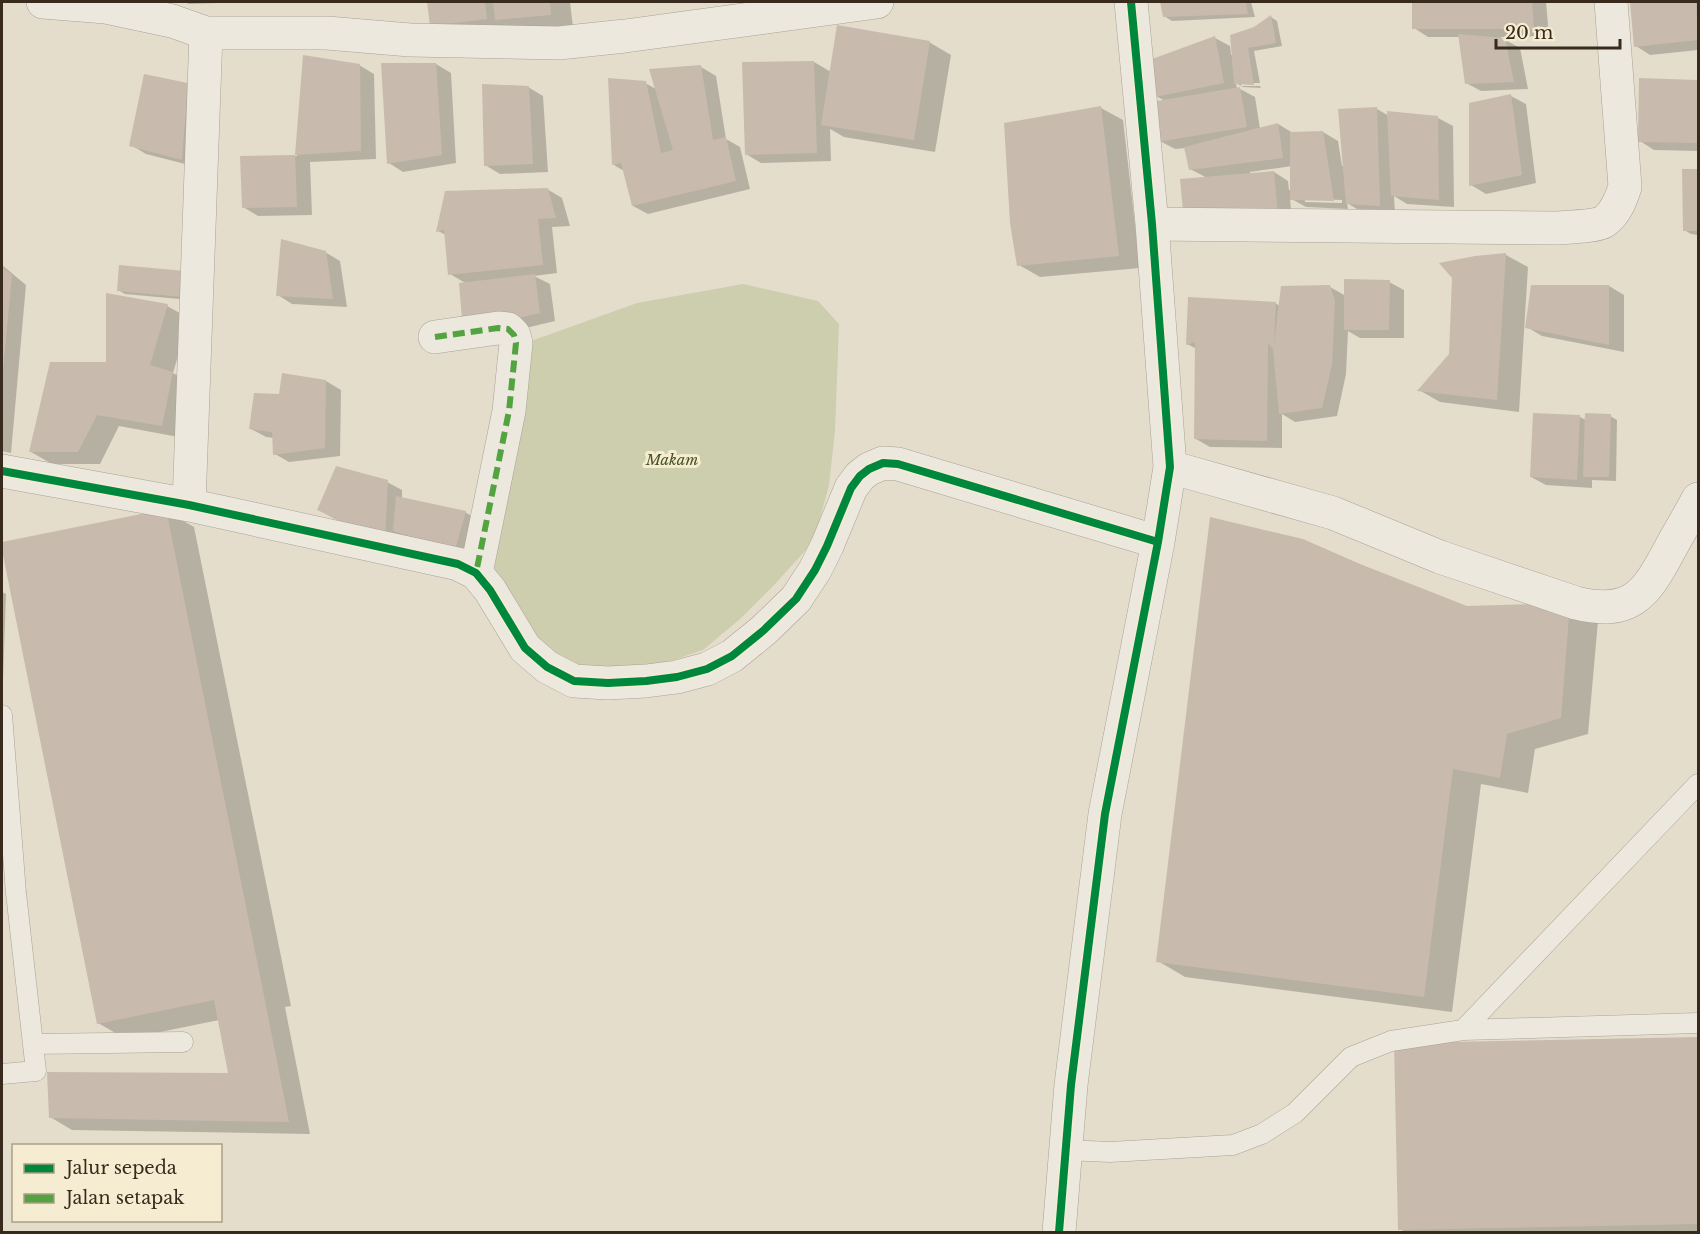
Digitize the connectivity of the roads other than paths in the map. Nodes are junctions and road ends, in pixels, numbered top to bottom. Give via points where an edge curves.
1 (43, 2) edge
2 (878, 2) edge
3 (1131, 2) edge
4 (1611, 2) edge
5 (206, 33) junction
6 (1152, 224) junction
7 (435, 337) dead end
8 (1170, 467) junction
9 (2, 471) edge
10 (1698, 499) edge
11 (189, 505) junction
12 (1158, 542) junction
13 (476, 573) junction
14 (2, 715) edge
15 (1698, 784) edge
16 (9, 893) edge
17 (1698, 1023) edge
18 (1463, 1030) junction
19 (183, 1042) dead end
20 (34, 1044) junction
21 (2, 1074) edge
22 (1065, 1150) junction
23 (1059, 1233) edge

1 - 5 street via 106,7 172,21
2 - 5 street via 559,43 410,40 327,33
3 - 6 street
4 - 6 street via 1625,187 1619,205 1604,222 1556,228
5 - 11 street
6 - 8 street
7 - 13 street via 508,328 516,343 509,411
8 - 10 street via 1333,513 1440,557 1594,608 1626,604 1642,594 1657,575
8 - 12 street
9 - 11 street
11 - 13 street via 458,564
12 - 13 street via 898,464 883,463 869,469 851,488 815,570 795,599 732,656 707,669 677,677 608,683 574,681 547,667 525,648
12 - 22 street via 1105,814
14 - 16 lane
15 - 18 lane
16 - 20 lane
17 - 18 lane
18 - 22 lane via 1391,1041 1351,1057 1295,1113 1262,1134 1233,1145 1110,1152
19 - 20 lane
20 - 21 lane via 36,1071
22 - 23 street

